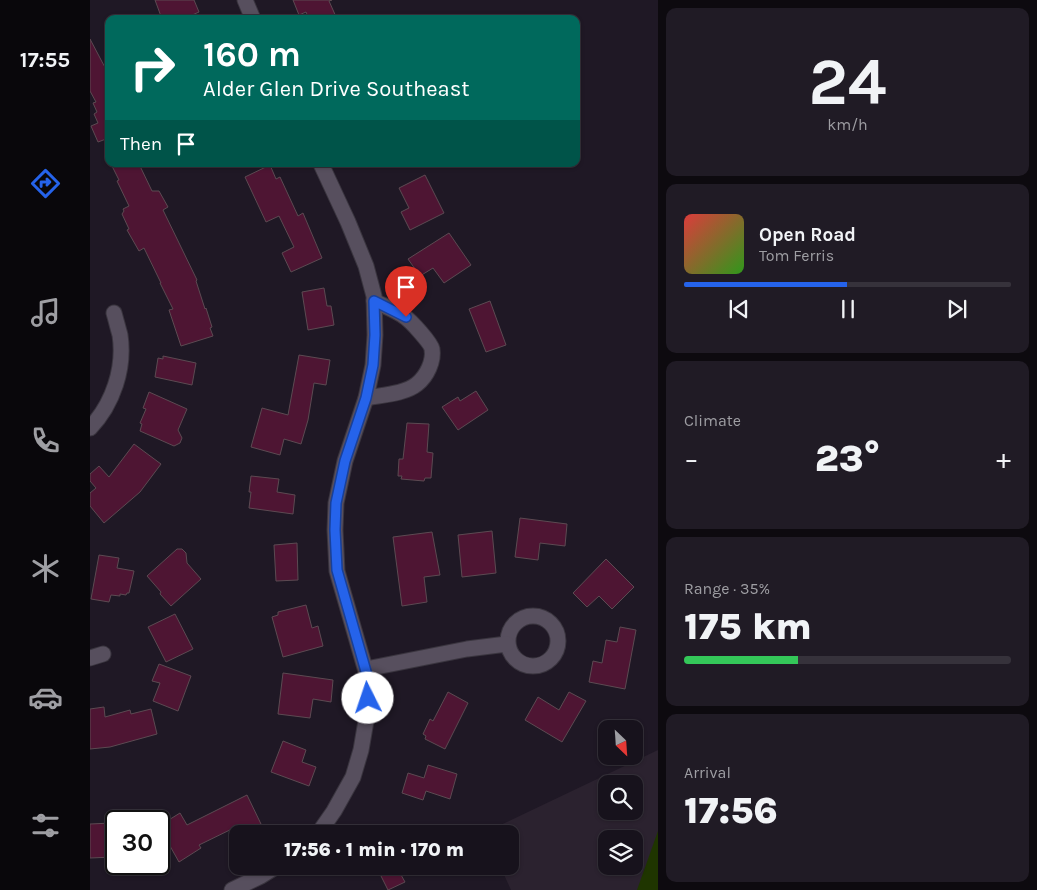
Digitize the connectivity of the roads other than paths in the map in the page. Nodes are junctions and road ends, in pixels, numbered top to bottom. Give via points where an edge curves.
1 (245, 0) edge
2 (251, 15) edge
3 (322, 167) edge
4 (374, 301) junction
5 (114, 313) dead end
6 (366, 398) junction
7 (90, 428) edge
8 (507, 644) dead end
9 (366, 669) junction
10 (324, 825) edge
11 (263, 875) edge
12 (232, 890) edge

1 - 2 street
3 - 4 street via 366,266
4 - 6 street via 373,365
4 - 6 street via 406,317 432,348 432,360 417,385
5 - 7 street via 120,336 116,385 106,407
6 - 9 street via 345,461 336,503 335,530 337,570
8 - 9 street via 467,648
9 - 10 street via 368,714 361,750 353,777
11 - 12 street

